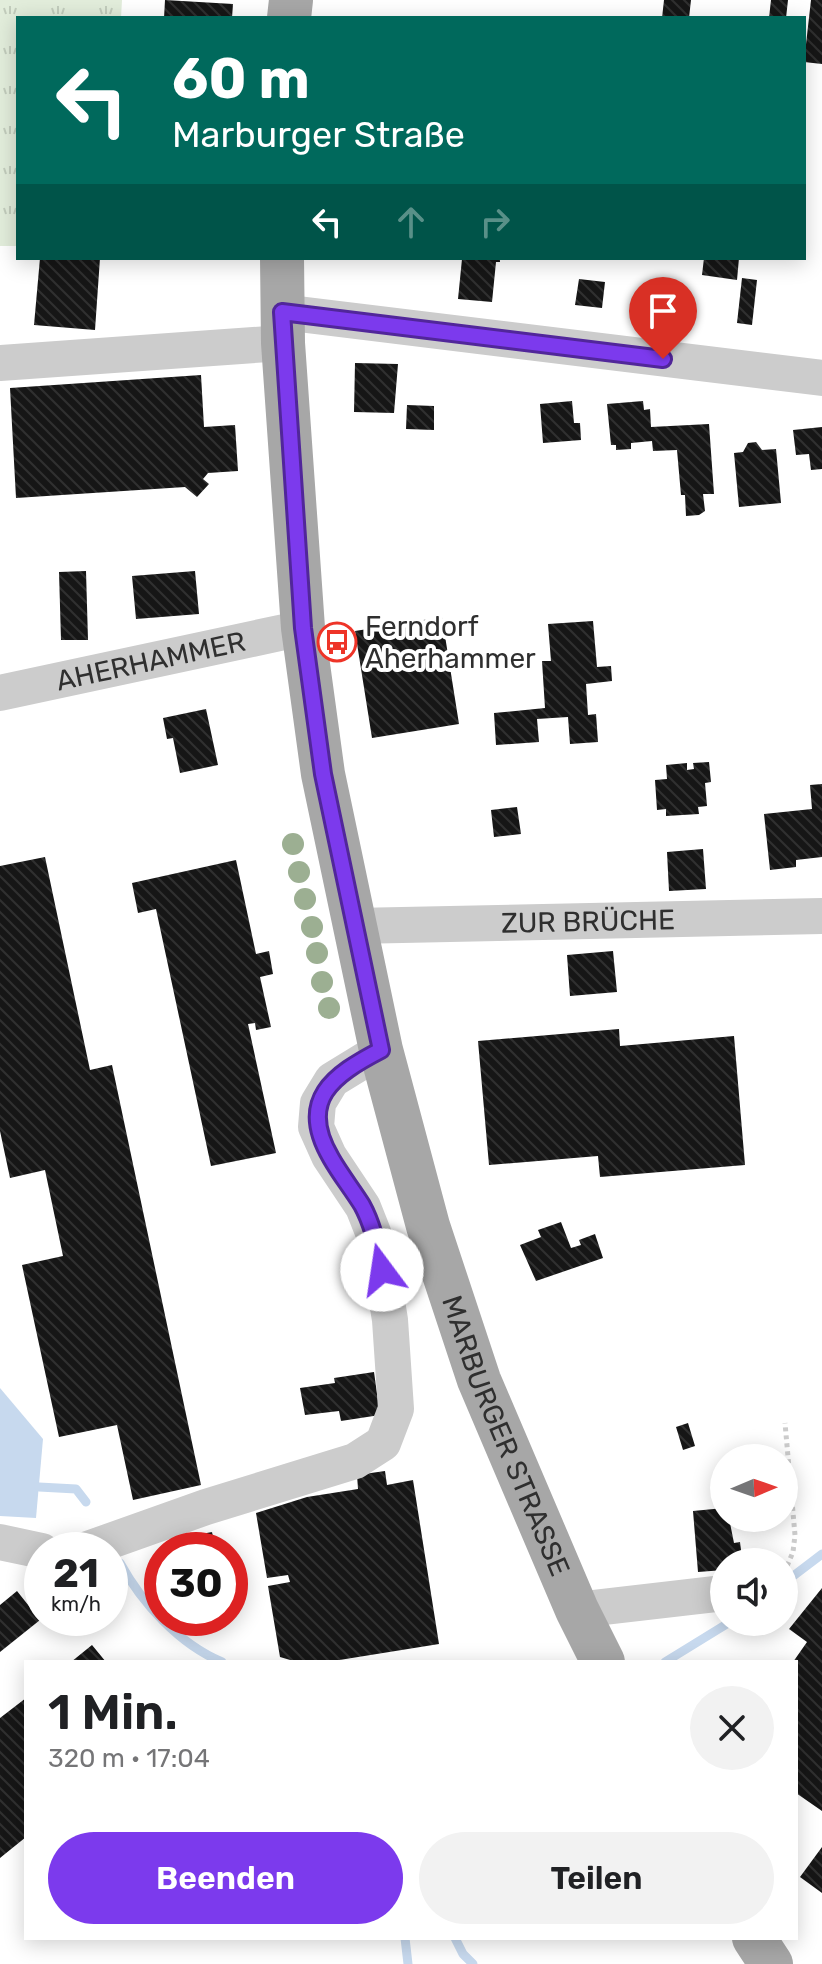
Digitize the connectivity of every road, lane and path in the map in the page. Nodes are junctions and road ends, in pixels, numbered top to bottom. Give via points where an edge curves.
1 (282, 260) edge
2 (282, 328) junction
3 (0, 363) edge
4 (822, 378) edge
5 (303, 628) junction
6 (0, 693) edge
7 (822, 916) edge
8 (354, 926) junction
9 (381, 1050) junction
10 (785, 1423) dead end
11 (128, 1535) edge
12 (0, 1542) edge
13 (24, 1547) edge
14 (793, 1548) edge
15 (710, 1595) edge
16 (577, 1610) junction
17 (602, 1660) edge
18 (755, 1940) edge
19 (771, 1964) edge

1 - 2 main road, MARBURGER STRASSE
2 - 3 street
2 - 4 street
2 - 5 main road, MARBURGER STRASSE
5 - 6 street, AHERHAMMER
5 - 8 main road, MARBURGER STRASSE via 323,774
7 - 8 street, ZUR BRÜCHE
8 - 9 main road, MARBURGER STRASSE
9 - 11 street via 332,1080 318,1103 316,1127 363,1207 378,1245 396,1409 383,1443 355,1461
9 - 16 main road, MARBURGER STRASSE via 428,1226 479,1380
10 - 14 path
12 - 13 street
15 - 16 street
16 - 17 main road, MARBURGER STRASSE
18 - 19 main road

